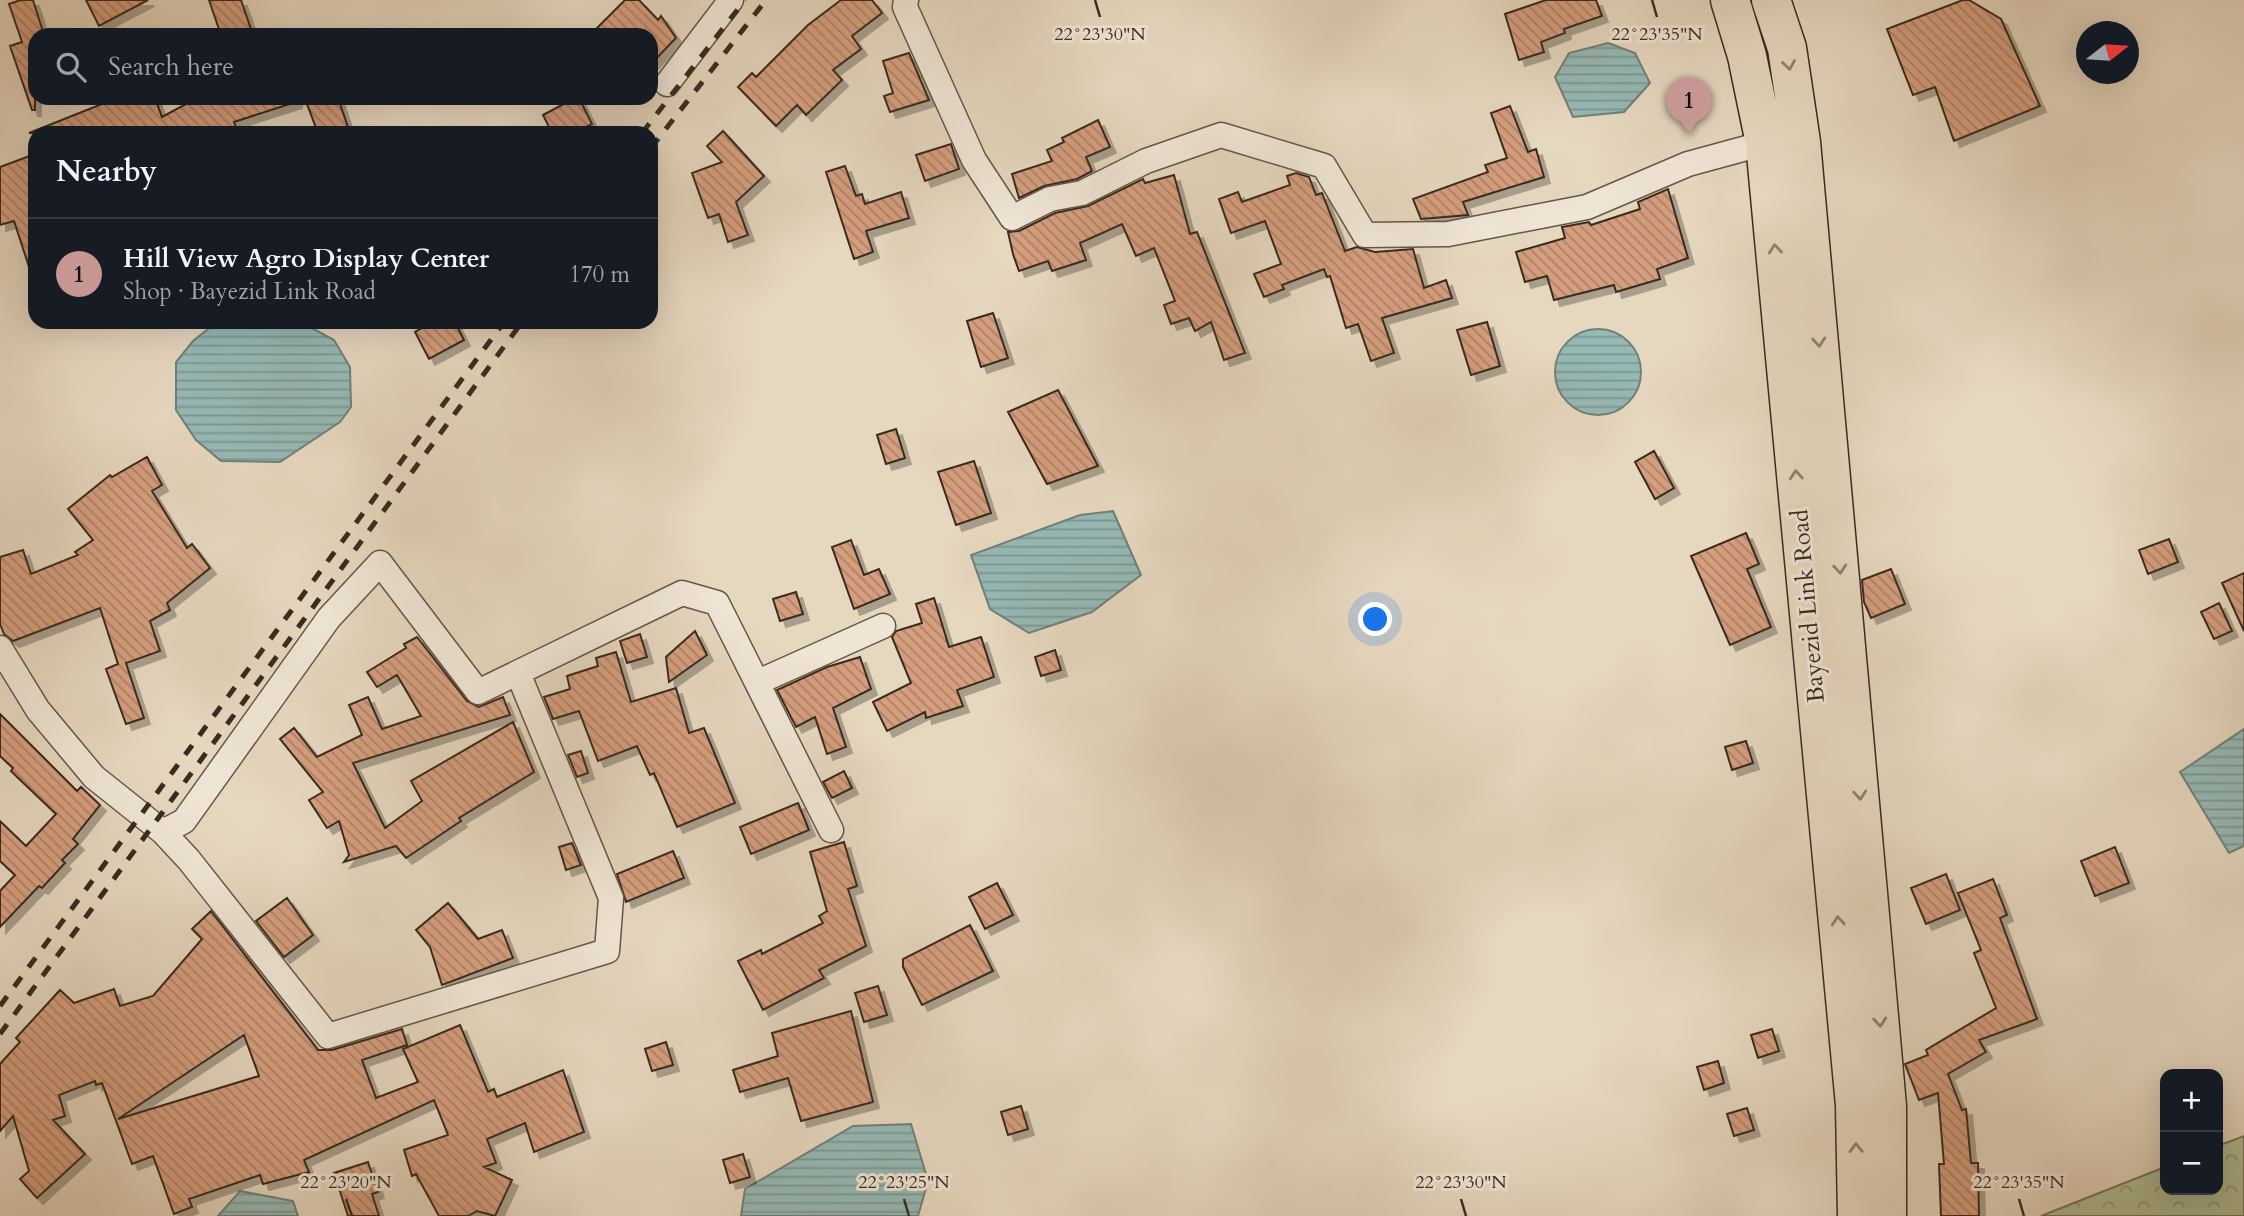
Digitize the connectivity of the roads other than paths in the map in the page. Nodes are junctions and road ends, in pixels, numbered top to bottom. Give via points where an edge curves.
1 (731, 0) edge
2 (906, 0) edge
3 (1730, 0) edge
4 (1771, 0) edge
5 (667, 84) dead end
6 (1765, 143) junction
7 (883, 626) dead end
8 (0, 648) edge
9 (518, 673) junction
10 (758, 682) junction
11 (831, 830) dead end
12 (163, 832) junction
13 (1857, 1216) edge
14 (1887, 1216) edge

1 - 5 street
2 - 6 street via 905,7 974,160 1012,218 1050,199 1082,193 1146,161 1221,135 1324,166 1365,235 1448,234 1587,207 1688,164
3 - 6 main road, Bayezid Link Road
4 -> 14 main road, Bayezid Link Road via 1787,48 1801,142 1887,1106
13 -> 6 main road, Bayezid Link Road via 1856,1105
7 - 10 street
8 - 12 street via 38,710 94,777
9 - 10 street via 682,593 717,603
9 - 12 street via 478,692 380,563 329,618 184,821
9 - 12 street via 611,898 607,951 328,1036
10 - 11 street

